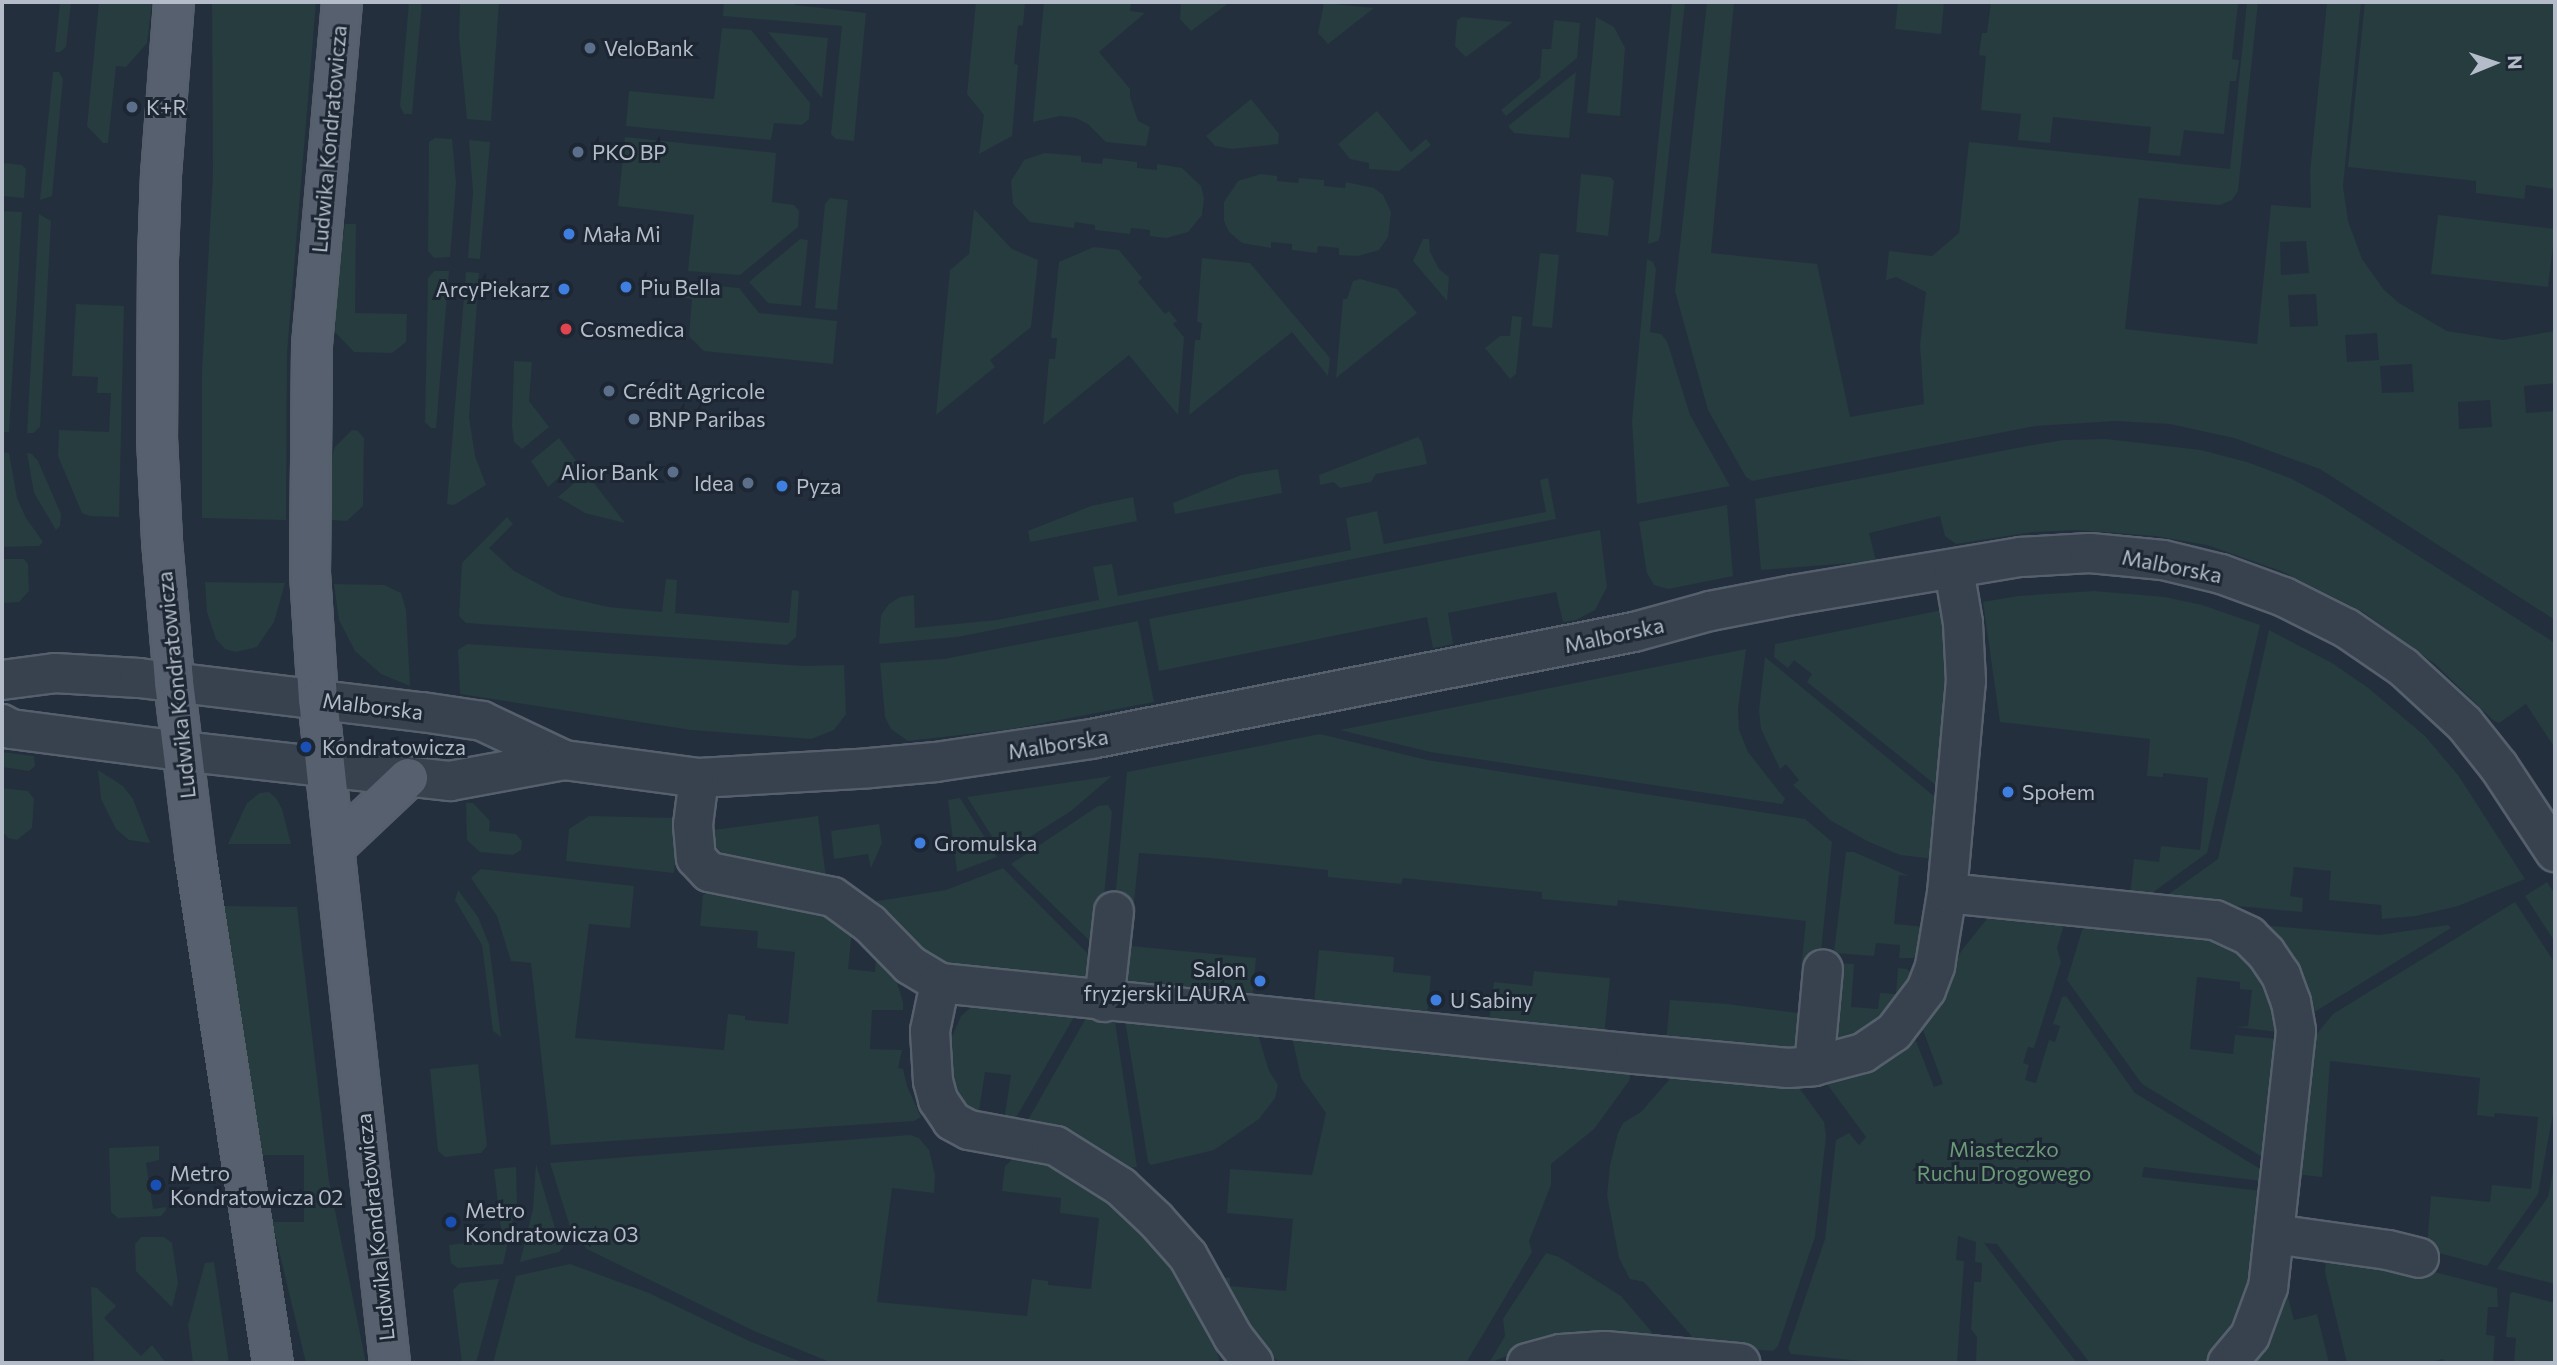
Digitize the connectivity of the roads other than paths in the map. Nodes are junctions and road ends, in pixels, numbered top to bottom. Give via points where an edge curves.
1 (174, 2) edge
2 (342, 2) edge
3 (1954, 569) junction
4 (2, 680) edge
5 (174, 682) junction
6 (318, 699) junction
7 (2, 724) edge
8 (181, 751) junction
9 (564, 760) junction
10 (326, 768) junction
11 (408, 778) junction
12 (699, 778) junction
13 (334, 848) junction
14 (2555, 852) edge
15 (1947, 893) junction
16 (1114, 912) dead end
17 (1823, 969) dead end
18 (940, 983) junction
19 (1104, 1002) junction
20 (1814, 1066) junction
21 (2274, 1234) junction
22 (2419, 1258) dead end
23 (1603, 1357) edge
24 (273, 1363) edge
25 (390, 1363) edge
26 (1252, 1363) edge
27 (1527, 1363) edge
28 (1740, 1363) edge
29 (2227, 1363) edge

1 - 5 main road, Ludwika Kondratowicza via 161,174 157,367 162,541
2 - 6 main road, Ludwika Kondratowicza via 309,403 310,573
3 - 12 street, Malborska via 1752,602 1634,632 1091,739 936,762
3 - 14 street, Malborska via 2054,554 2125,556 2221,573 2312,609 2374,646 2437,695 2483,746
3 - 15 street via 1964,623 1966,681
4 - 5 street, Malborska via 55,673
5 - 6 street, Malborska
5 - 8 main road, Ludwika Kondratowicza
6 - 9 street, Malborska via 482,721
6 - 10 main road, Ludwika Kondratowicza
7 - 8 street, Malborska
8 - 10 street, Malborska
8 - 24 main road, Ludwika Kondratowicza
9 - 11 street, Malborska via 450,781
9 - 12 street, Malborska
10 - 11 street, Malborska
10 - 13 main road, Ludwika Kondratowicza
11 - 13 main road
12 - 18 street via 693,825 696,858 709,872 833,897 870,924 910,965
13 - 25 main road, Ludwika Kondratowicza
15 - 20 street via 1935,966 1911,1013 1894,1032 1863,1053
15 - 21 street via 2207,918 2241,931 2266,953 2287,988 2296,1031
16 - 19 street
17 - 20 street
18 - 19 street
18 - 26 street via 930,1031 933,1080 952,1121 969,1130 1056,1146 1121,1187 1188,1256
19 - 20 street via 1788,1068
21 - 22 street
21 - 29 street via 2261,1312 2250,1336
23 - 27 street via 1561,1354
23 - 28 street

